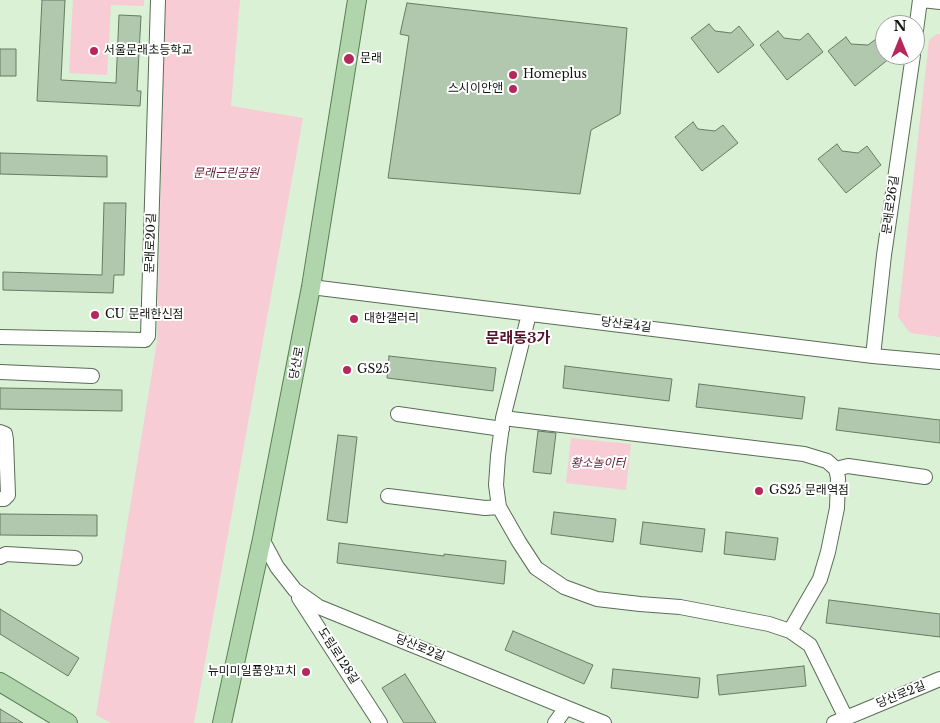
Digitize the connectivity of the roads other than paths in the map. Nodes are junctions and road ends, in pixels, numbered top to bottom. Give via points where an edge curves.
1 (158, 0) edge
2 (357, 0) edge
3 (921, 0) edge
4 (940, 2) edge
5 (919, 15) edge
6 (912, 65) edge
7 (312, 287) junction
8 (529, 314) junction
9 (0, 338) edge
10 (873, 356) junction
11 (940, 362) edge
12 (0, 372) edge
13 (92, 376) dead end
14 (398, 414) dead end
15 (502, 423) junction
16 (0, 432) edge
17 (836, 469) junction
18 (925, 477) dead end
19 (388, 496) dead end
20 (0, 499) edge
21 (500, 507) junction
22 (262, 539) junction
23 (0, 557) edge
24 (75, 558) dead end
25 (294, 590) junction
26 (790, 631) junction
27 (940, 679) edge
28 (0, 682) edge
29 (566, 708) junction
30 (840, 721) edge
31 (68, 723) edge
32 (222, 723) edge
33 (380, 723) edge
34 (555, 723) edge
35 (604, 723) edge

1 - 9 street, 문래로20길 via 148,336 145,340
2 - 7 main road, 당산로
3 - 4 street
3 - 5 street
6 - 10 street, 문래로26길
7 - 8 street, 당산로4길
7 - 22 main road, 당산로
8 - 10 street, 당산로4길
8 - 15 street
10 - 11 street, 당산로4길
12 - 13 street
14 - 15 street
15 - 17 street via 804,454 827,461
15 - 21 street via 496,486
16 - 20 street via 5,434 6,440 8,495
17 - 18 street via 848,466
17 - 26 street via 837,508 823,570
19 - 21 street
21 - 26 street via 536,568 564,588 597,599 680,607 770,624
22 - 25 street, 당산로2길
22 - 32 main road, 당산로
23 - 24 street via 6,554
25 - 29 street, 당산로2길 via 318,607
25 - 33 street, 도림로128길
26 - 30 street via 810,645
27 - 30 street, 당산로2길
28 - 31 main road
29 - 34 street
29 - 35 street, 당산로2길

